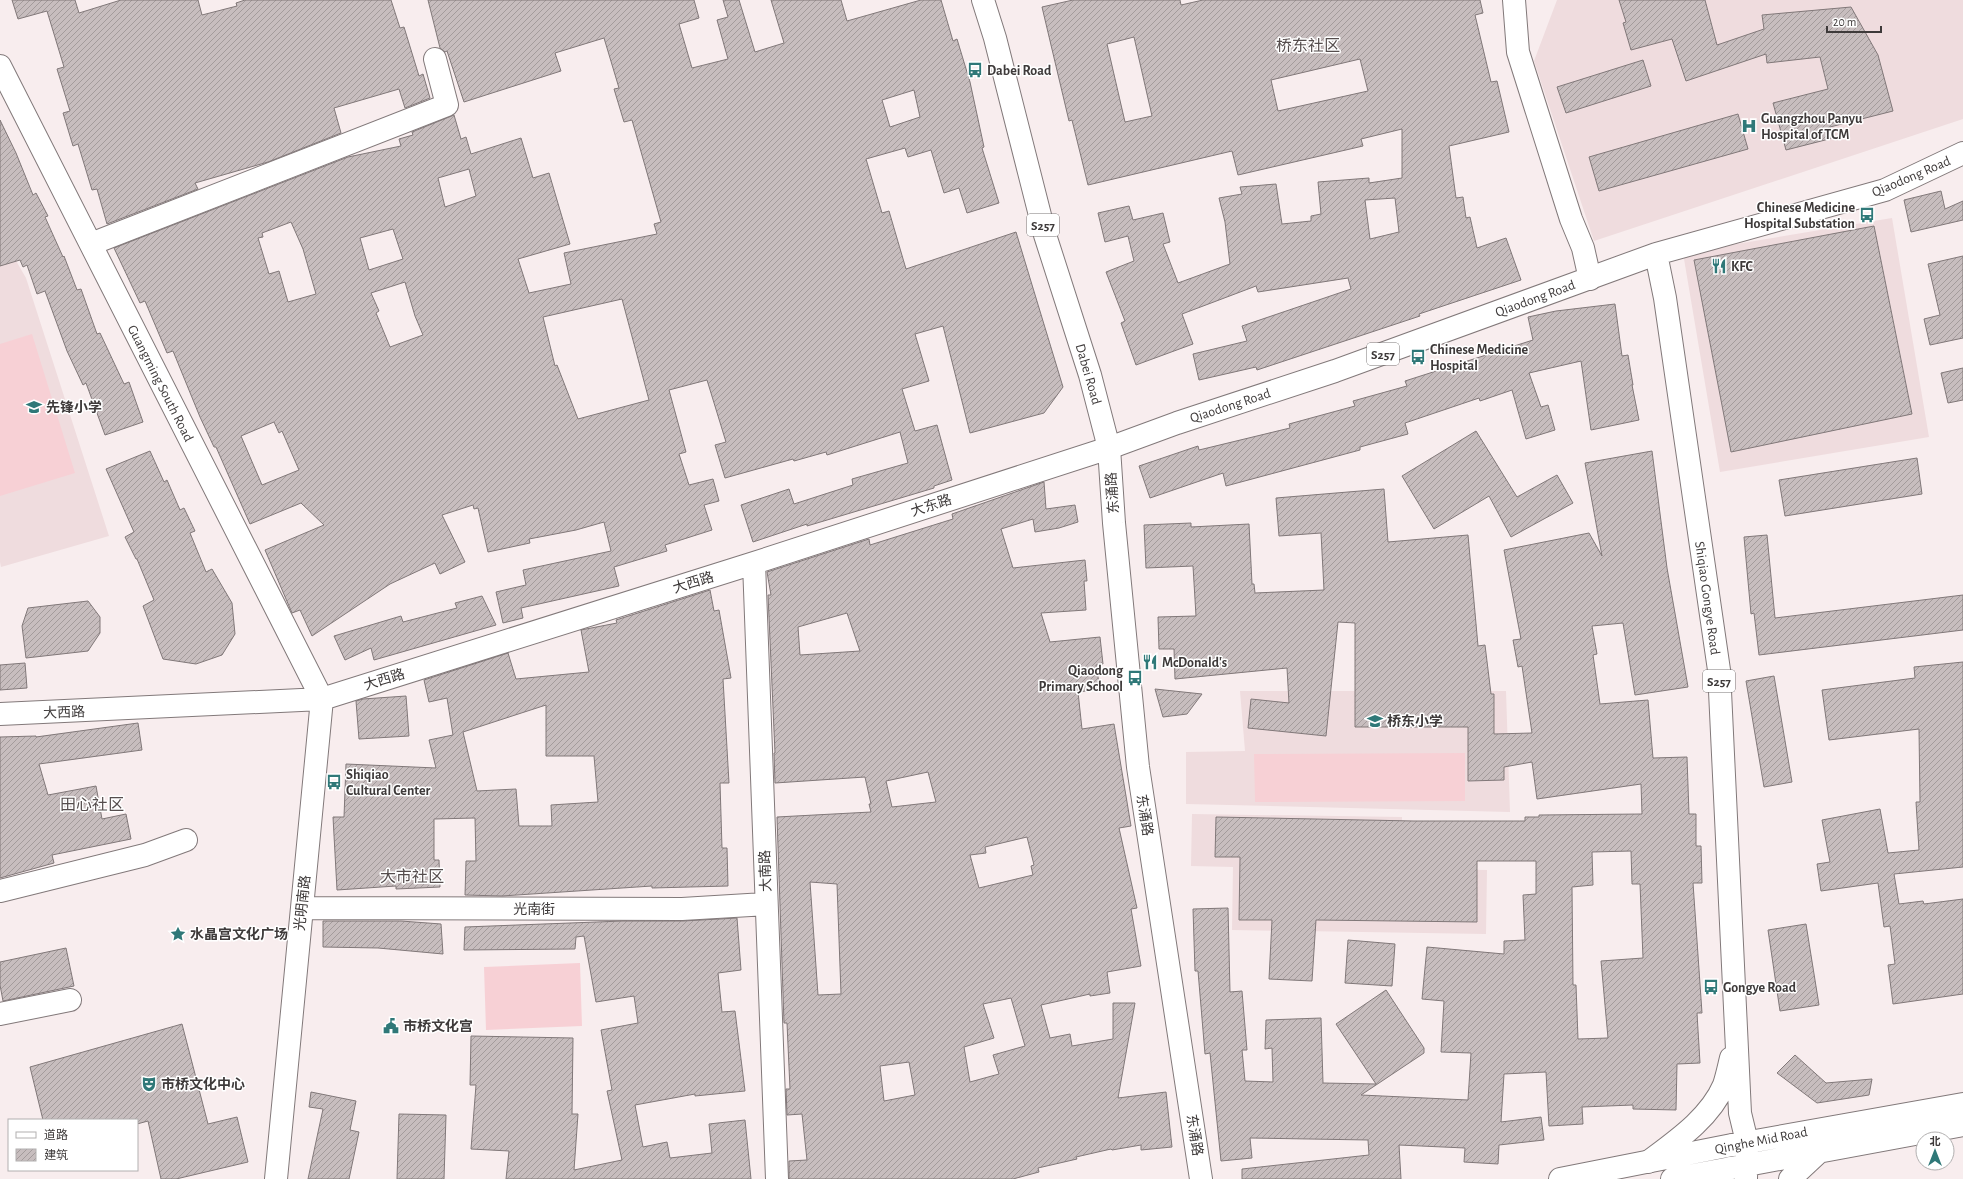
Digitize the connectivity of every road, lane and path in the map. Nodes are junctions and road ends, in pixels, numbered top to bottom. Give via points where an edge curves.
1 (983, 0) edge
2 (1514, 0) edge
3 (435, 59) dead end
4 (0, 66) edge
5 (1963, 153) edge
6 (91, 244) junction
7 (1656, 254) junction
8 (1590, 278) junction
9 (1109, 448) junction
10 (754, 563) junction
11 (322, 699) junction
12 (0, 714) edge
13 (186, 840) dead end
14 (0, 891) edge
15 (766, 904) junction
16 (302, 908) junction
17 (70, 1000) dead end
18 (0, 1014) edge
19 (1736, 1041) junction
20 (1963, 1104) edge
21 (1963, 1125) edge
22 (1740, 1144) junction
23 (1820, 1151) junction
24 (1648, 1162) junction
25 (1738, 1173) edge
26 (276, 1179) edge
27 (777, 1179) edge
28 (1201, 1179) edge
29 (1560, 1179) edge
30 (1672, 1179) edge
31 (1790, 1179) edge

1 - 9 street, Dabei Road / S257 via 1045,234 1090,375
2 - 8 street via 1518,52
3 - 6 street via 447,105
4 - 6 street, Guangming South Road
5 - 7 street, Qiaodong Road / S257 via 1885,190
6 - 11 street, Guangming South Road
7 - 8 street, Qiaodong Road / S257
7 - 19 street, Shiqiao Gongye Road / S257 via 1665,298 1719,670
8 - 9 street, Qiaodong Road / S257 via 1335,371 1177,422
9 - 10 street, 大东路
9 - 28 street, 东涌路 via 1138,767
10 - 11 street, 大西路
10 - 15 street, 大南路
11 - 12 street, 大西路
11 - 16 street, 光明南路
13 - 14 street via 145,855
15 - 16 street, 光南街 via 682,909
15 - 27 street, 大南路
16 - 26 street, 光明南路
17 - 18 street
19 - 22 street, Shiqiao Gongye Road / S257
19 - 24 street via 1724,1085 1709,1108 1680,1138
20 - 22 street, Qinghe Mid Road
21 - 23 street, Qinghe Mid Road
22 - 24 street, Qinghe Mid Road
22 - 25 street, Shiqiao Gongye Road / S257
23 - 25 street, Qinghe Mid Road
23 - 31 street
24 - 29 street, Qinghe Mid Road
25 - 30 street, Qinghe Mid Road

